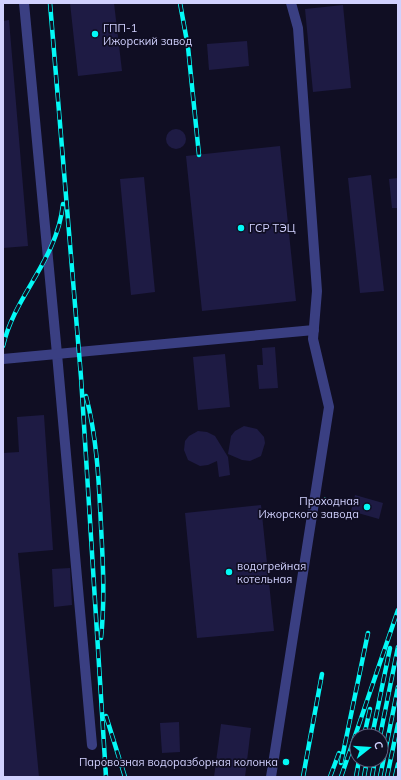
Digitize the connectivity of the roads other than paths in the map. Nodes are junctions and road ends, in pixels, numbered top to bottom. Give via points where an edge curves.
1 (24, 3) edge
2 (291, 3) edge
3 (314, 330) junction
4 (57, 354) junction
5 (3, 359) edge
6 (92, 745) dead end
7 (272, 777) edge

1 - 4 lane
2 - 3 lane via 298,28 317,283
3 - 4 lane
3 - 7 lane via 313,339 329,407
4 - 5 lane
4 - 6 lane

